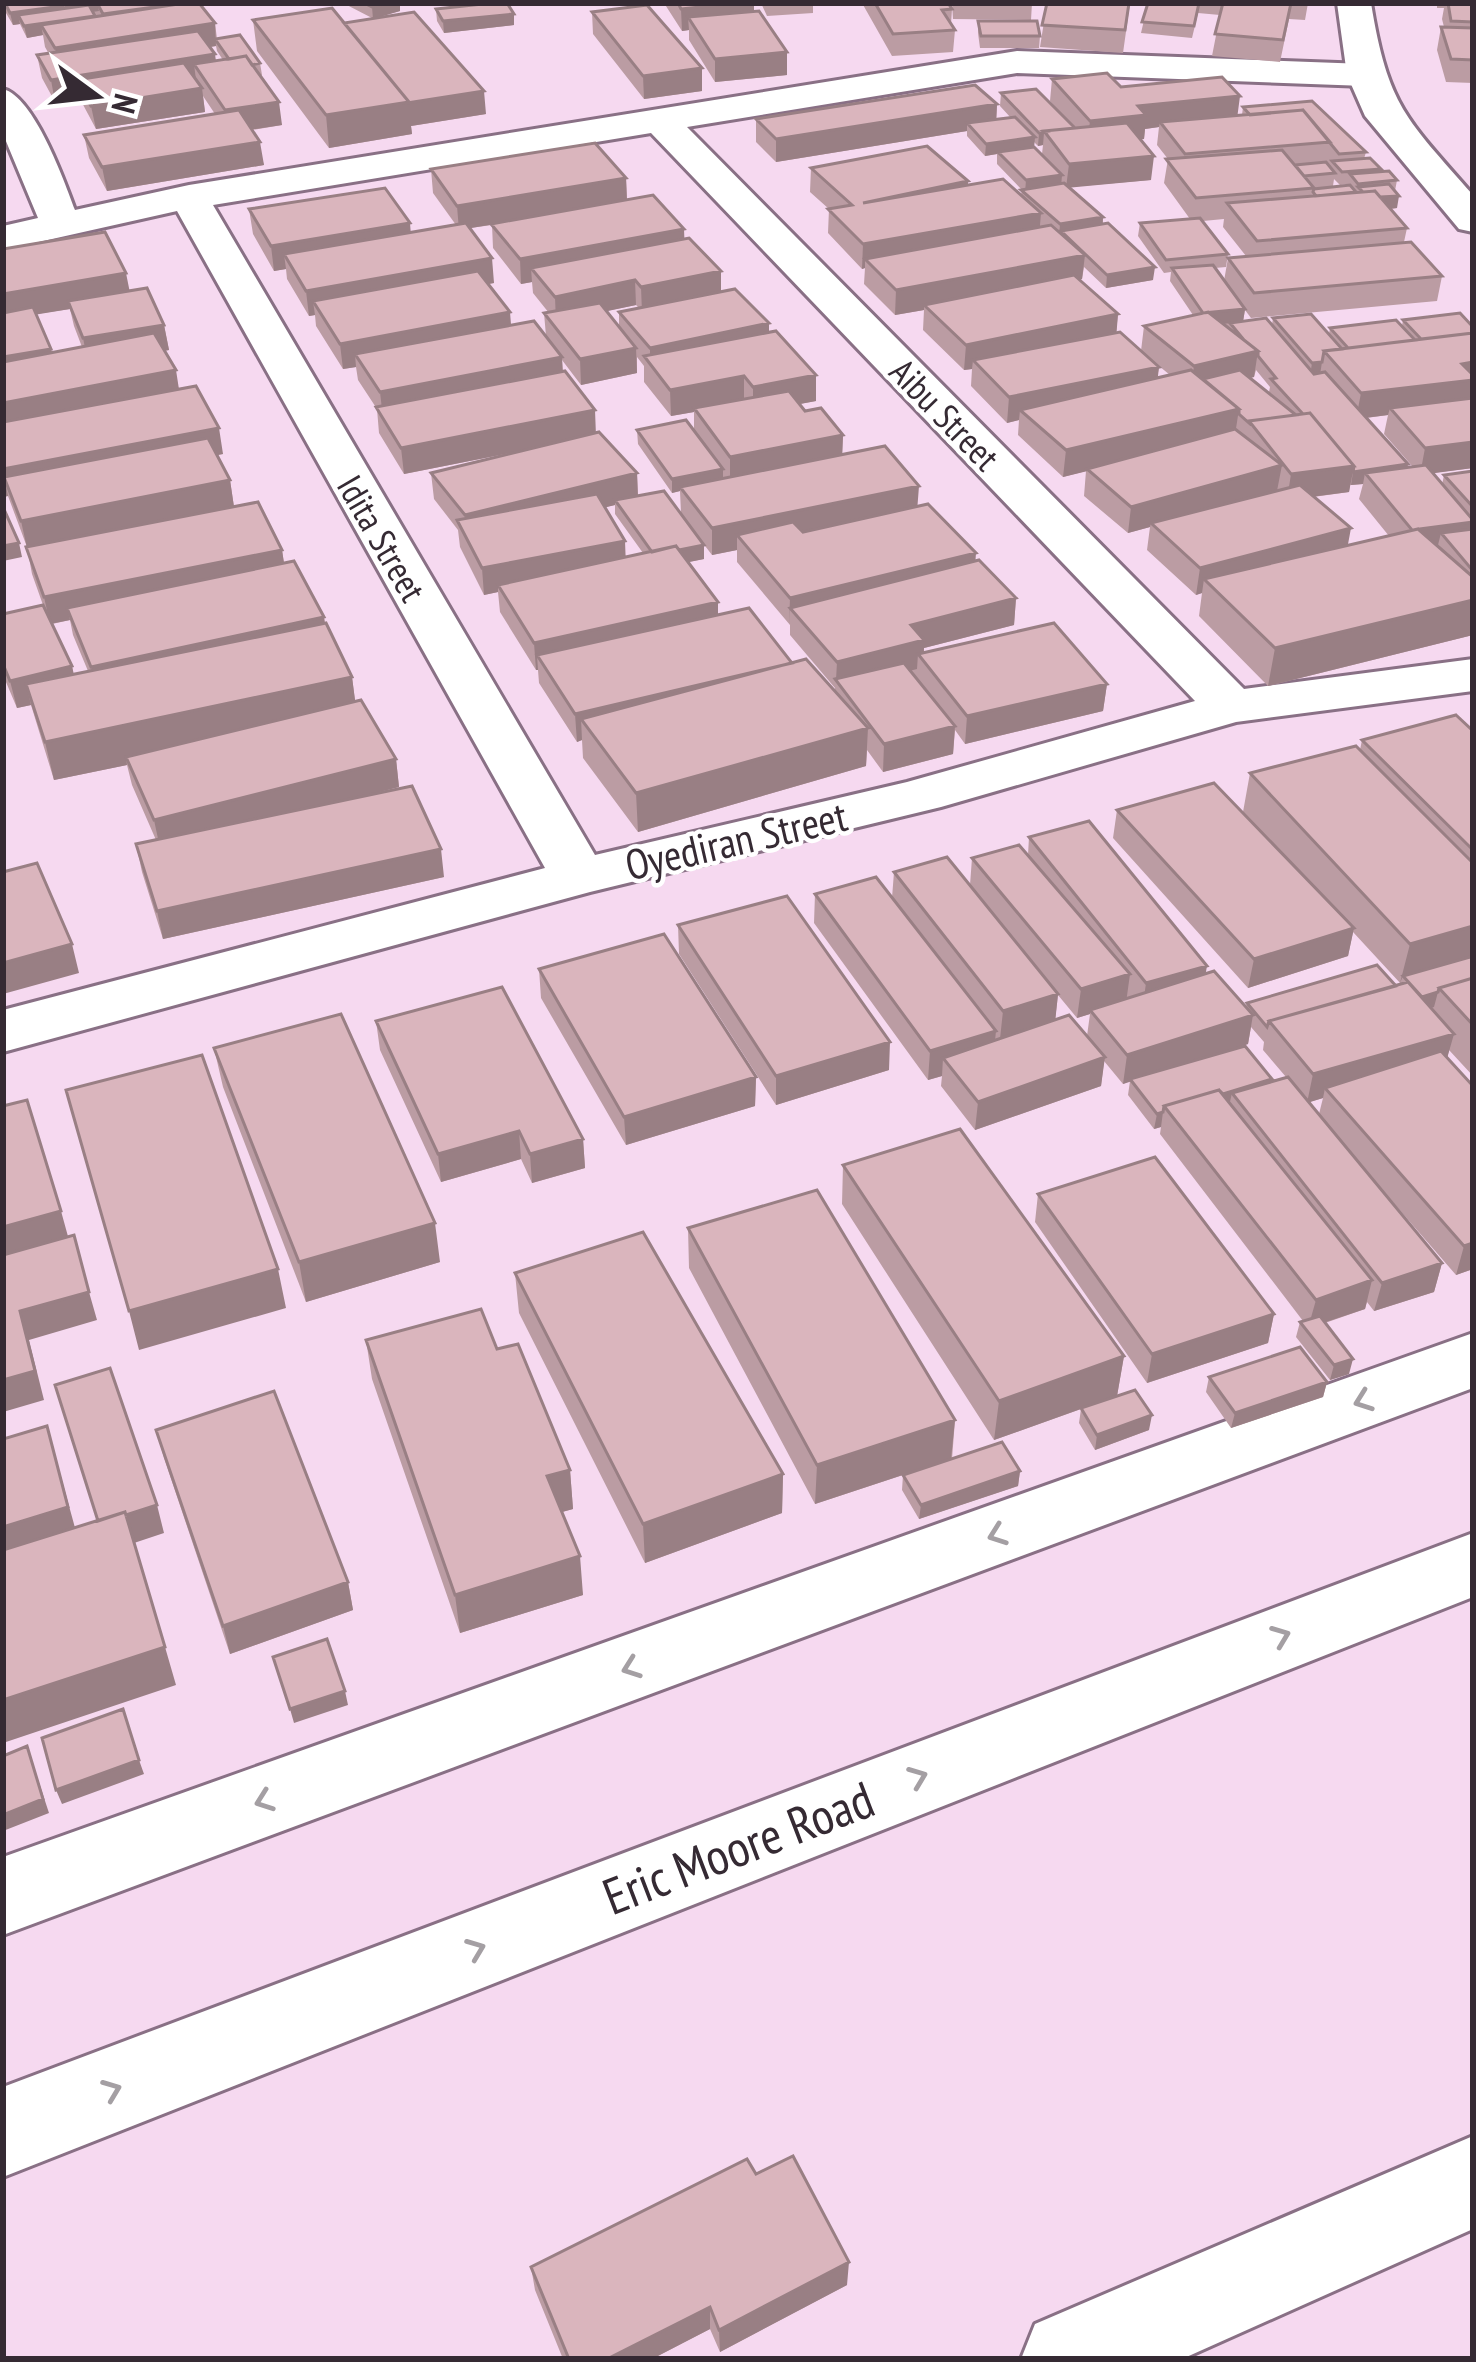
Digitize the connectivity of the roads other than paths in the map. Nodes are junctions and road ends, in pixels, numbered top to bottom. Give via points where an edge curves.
1 (1354, 3) edge
2 (1365, 75) junction
3 (3, 100) edge
4 (659, 120) junction
5 (189, 197) junction
6 (1473, 220) edge
7 (62, 228) junction
8 (3, 238) edge
9 (1473, 675) edge
10 (1231, 707) junction
11 (579, 878) junction
12 (3, 1031) edge
13 (1473, 1360) edge
14 (1473, 1564) edge
15 (3, 1896) edge
16 (3, 2132) edge
17 (1473, 2182) edge
18 (1070, 2359) edge

1 - 2 street
2 - 4 street via 1017,62
2 - 6 street via 1384,116
3 - 7 street
4 - 5 street
4 - 10 street, Aibu Street
5 - 7 street
5 - 11 street, Idita Street
7 - 8 street
9 - 10 street, Oyediran Street
10 - 11 street, Oyediran Street via 921,795
11 - 12 street, Oyediran Street
13 -> 15 street
16 -> 14 street, Eric Moore Road
17 - 18 street

